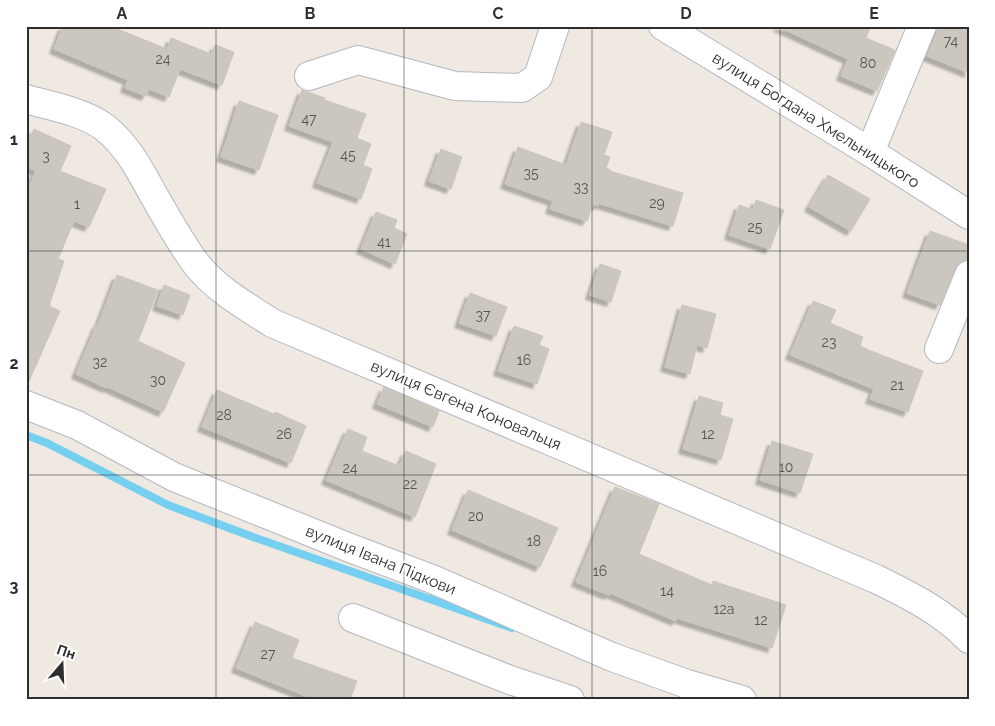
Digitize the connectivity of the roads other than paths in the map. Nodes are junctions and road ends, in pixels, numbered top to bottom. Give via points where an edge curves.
1 (555, 26) edge
2 (663, 26) edge
3 (922, 26) edge
4 (309, 76) dead end
5 (26, 99) edge
6 (870, 152) junction
7 (969, 215) edge
8 (969, 275) edge
9 (939, 349) dead end
10 (26, 405) edge
11 (353, 618) dead end
12 (969, 639) edge
13 (570, 700) edge
14 (742, 700) edge

1 - 4 street via 538,77 522,88 455,86 358,60
2 - 6 street, вулиця Богдана Хмельницького
3 - 6 street
5 - 12 street, вулиця Євгена Коновальця via 89,118 104,126 128,152 198,265 229,295 272,323 876,579 946,618
6 - 7 street, вулиця Богдана Хмельницького
8 - 9 street
10 - 14 street, вулиця Івана Підкови via 77,425 174,477 432,579 612,657
11 - 13 street via 510,680

